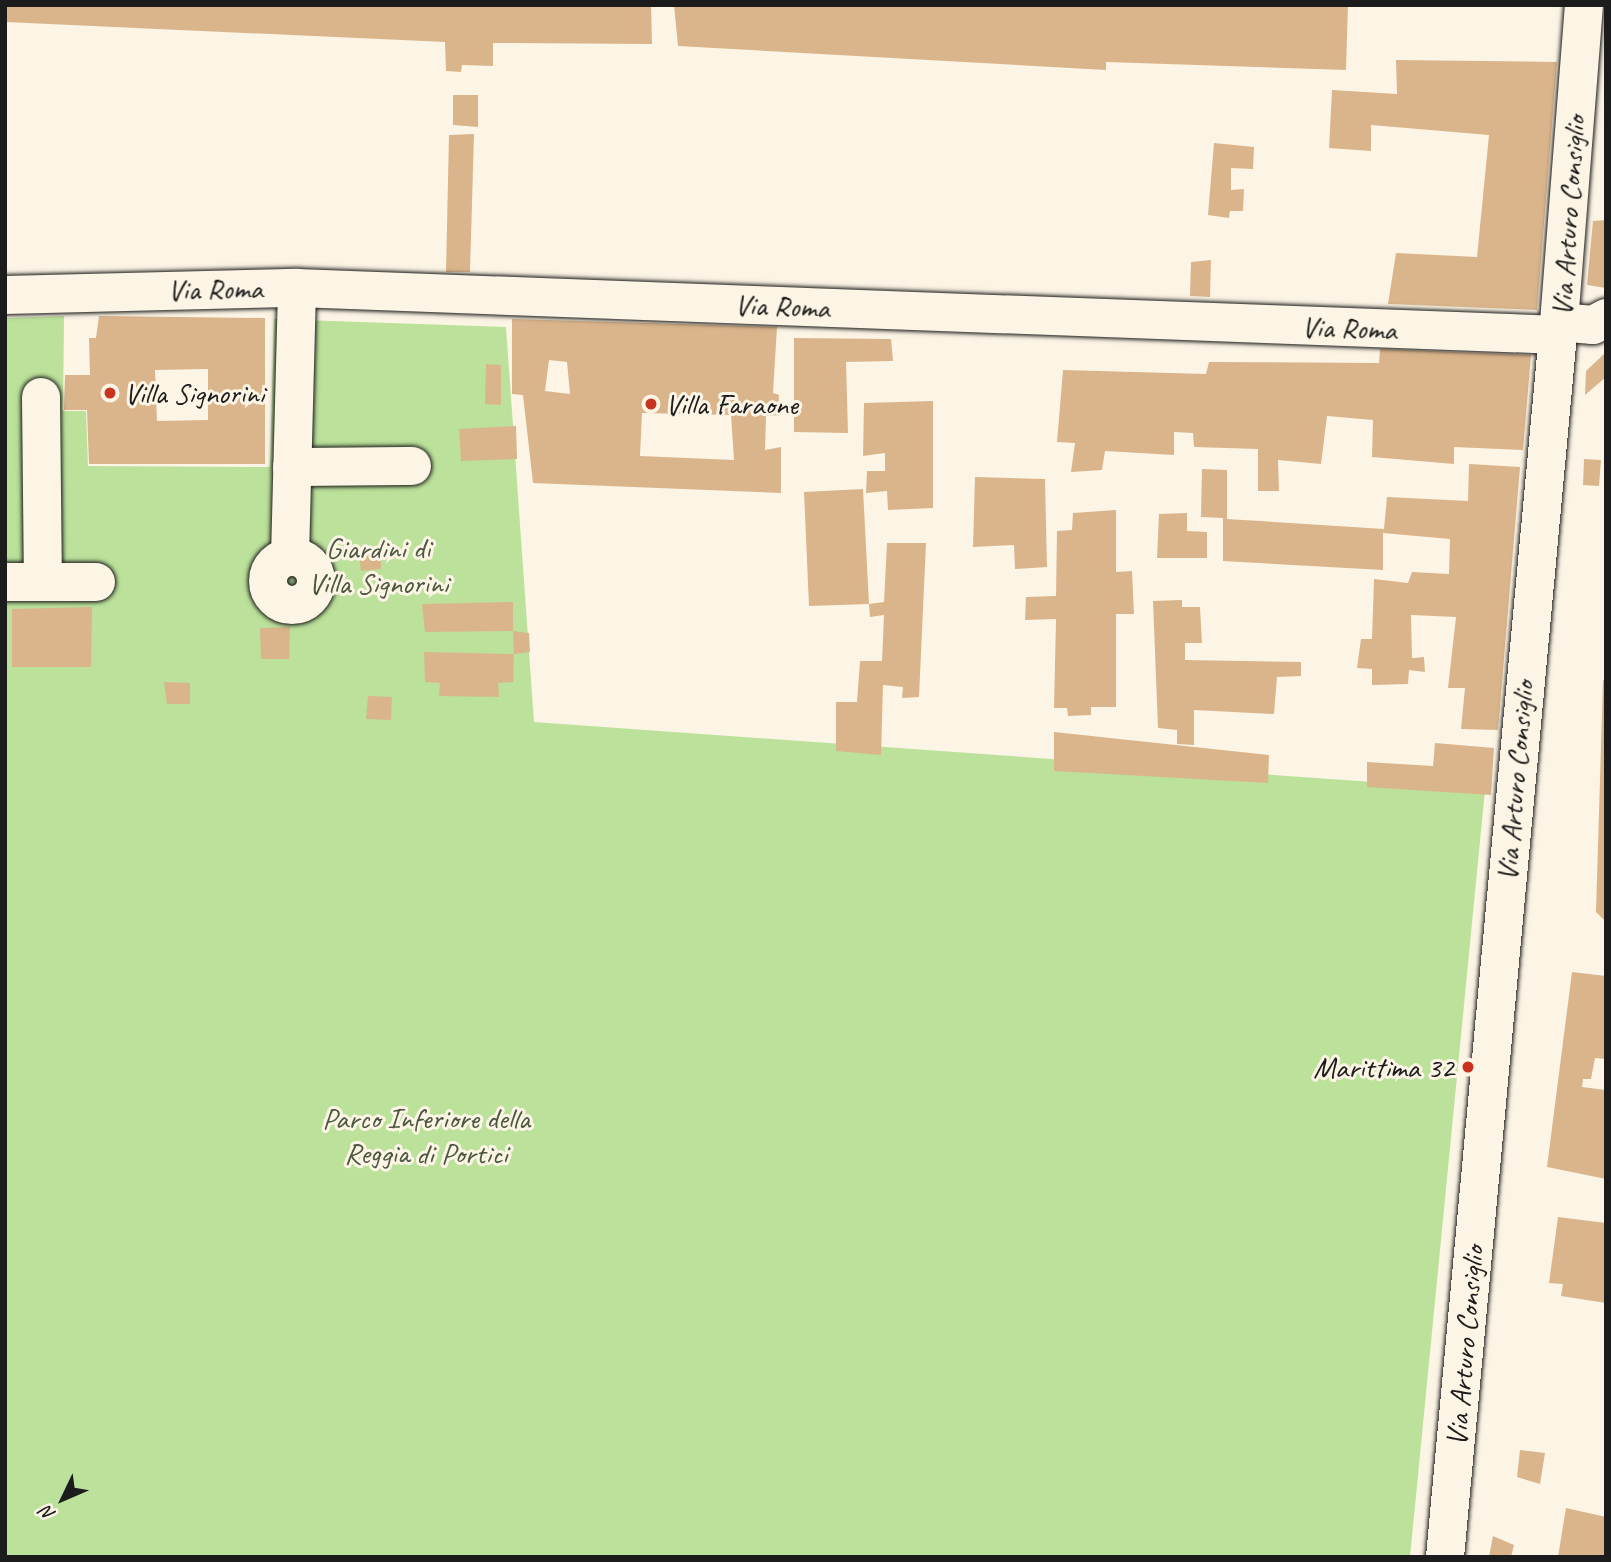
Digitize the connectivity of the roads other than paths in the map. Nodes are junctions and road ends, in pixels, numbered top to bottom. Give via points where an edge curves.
1 (1584, 5) edge
2 (297, 288) junction
3 (5, 295) edge
4 (1606, 318) edge
5 (1559, 329) junction
6 (41, 397) dead end
7 (412, 466) dead end
8 (292, 467) junction
9 (290, 557) dead end
10 (5, 582) edge
11 (43, 582) junction
12 (96, 582) dead end
13 (1445, 1557) edge

1 - 5 main road, Via Arturo Consiglio
2 - 3 main road, Via Roma
2 - 5 main road, Via Roma
2 - 8 main road
4 - 5 main road, Via Roma via 1593,325
5 - 13 main road, Via Arturo Consiglio
6 - 11 main road
7 - 8 main road
8 - 9 main road
10 - 11 main road
11 - 12 main road

